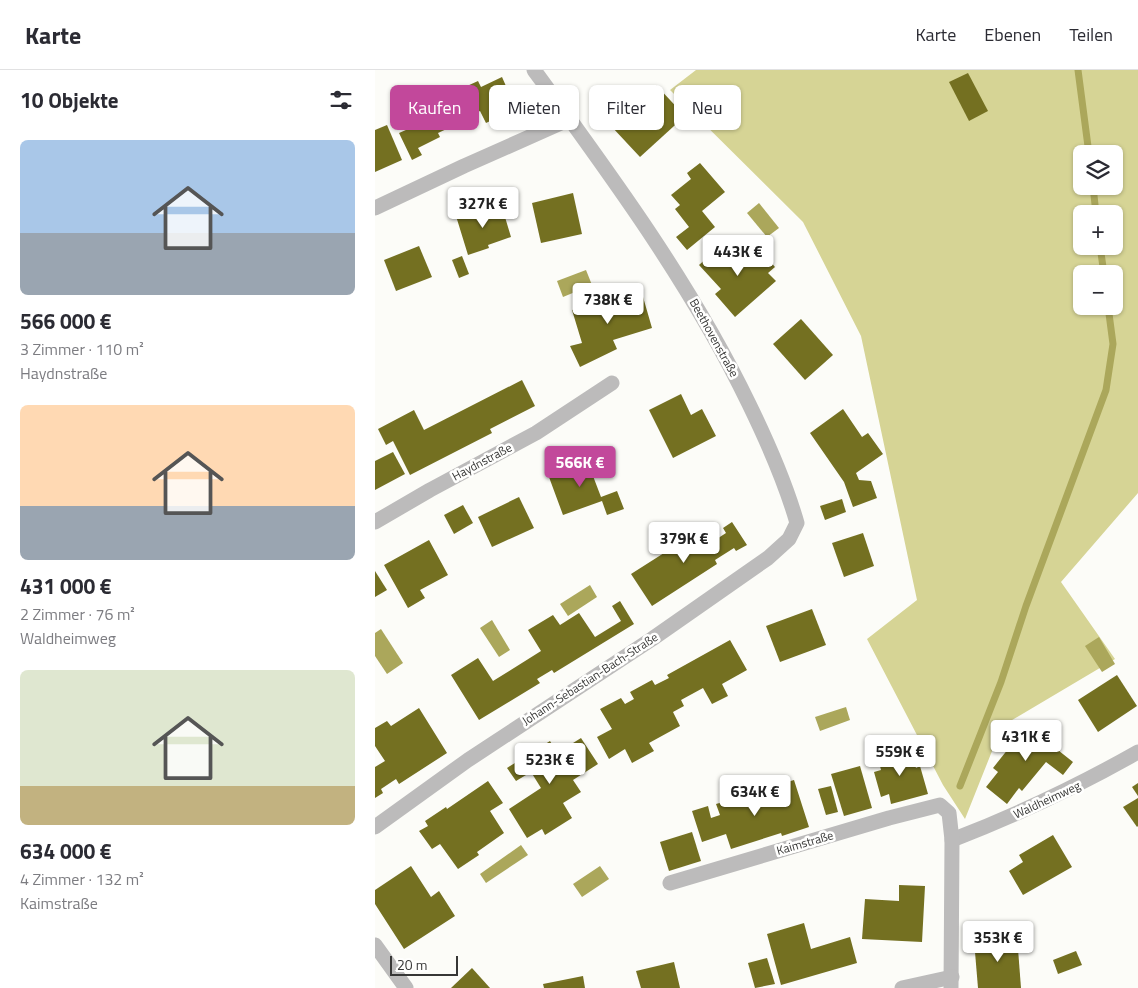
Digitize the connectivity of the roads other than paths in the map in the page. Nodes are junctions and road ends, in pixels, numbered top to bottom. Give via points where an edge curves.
1 (534, 70) edge
2 (545, 85) edge
3 (545, 130) edge
4 (578, 130) edge
5 (375, 208) edge
6 (611, 383) dead end
7 (375, 522) edge
8 (797, 523) joint
9 (1138, 752) edge
10 (375, 827) edge
11 (952, 840) junction
12 (670, 883) dead end
13 (375, 944) edge
14 (951, 982) edge
15 (405, 988) edge
16 (902, 988) edge

1 - 2 street, Beethovenstraße
3 - 5 street
4 - 8 street, Beethovenstraße via 701,314 771,449
6 - 7 street, Haydnstraße via 536,433
8 - 10 street, Johann-Sebastian-Bach-Straße via 789,539 768,558 468,760
9 - 11 street, Waldheimweg via 1089,780
11 - 12 street, Kaimstraße via 949,813 940,805
11 - 14 street
13 - 15 street
14 - 16 street

